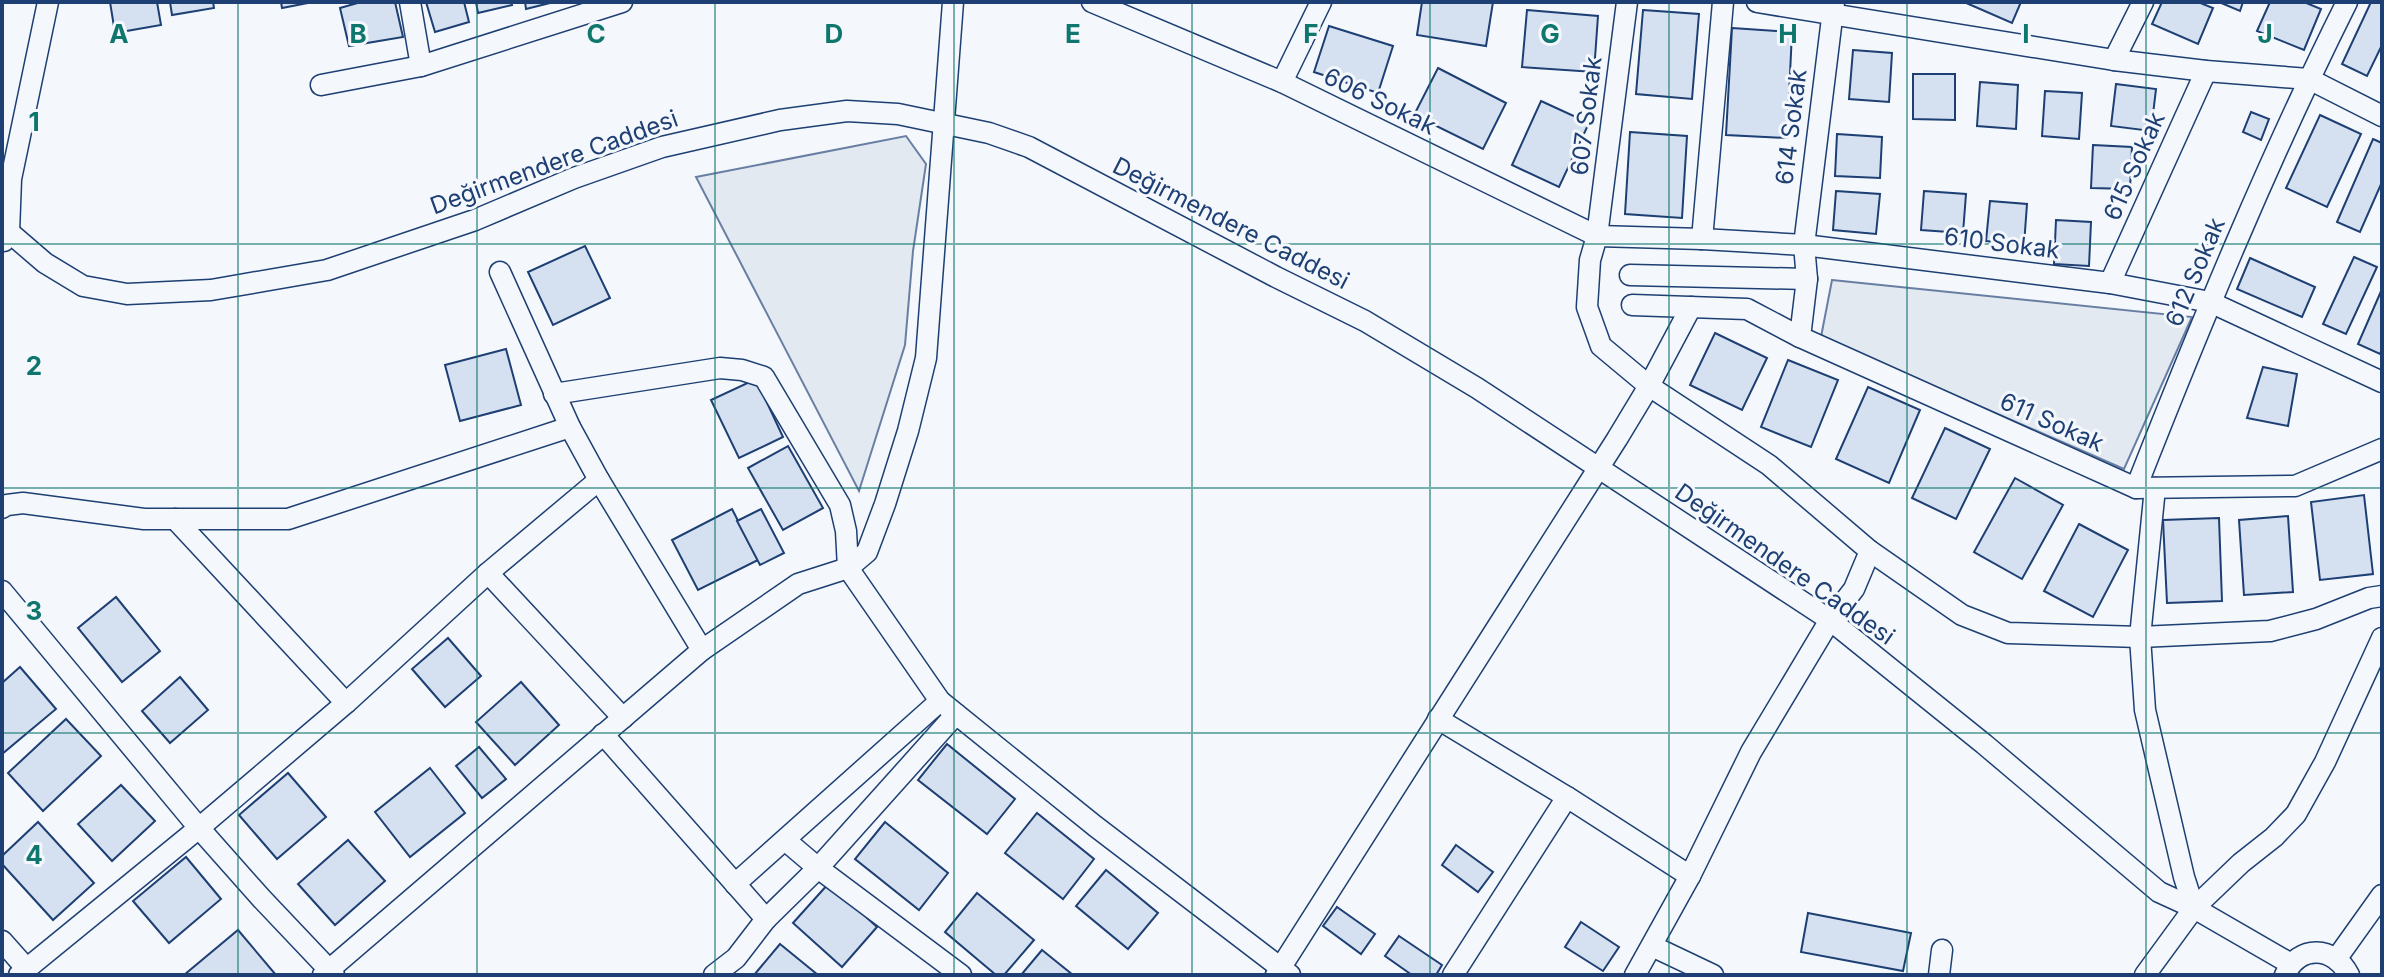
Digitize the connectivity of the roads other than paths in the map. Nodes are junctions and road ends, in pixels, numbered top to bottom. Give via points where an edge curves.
1 (48, 2) edge
2 (410, 2) edge
3 (622, 2) edge
4 (953, 2) edge
5 (1092, 2) edge
6 (1321, 2) edge
7 (1627, 2) edge
8 (1723, 2) edge
9 (1757, 2) edge
10 (2143, 2) edge
11 (2347, 2) edge
12 (1832, 9) edge
13 (2114, 60) junction
14 (421, 66) junction
15 (2206, 71) junction
16 (2309, 79) junction
17 (1282, 82) junction
18 (321, 85) dead end
19 (2382, 116) edge
20 (945, 125) junction
21 (4, 234) edge
22 (1597, 236) junction
23 (1702, 239) junction
24 (1804, 245) junction
25 (500, 272) dead end
26 (1630, 275) dead end
27 (1807, 279) junction
28 (2110, 283) junction
29 (2210, 302) junction
30 (1632, 305) dead end
31 (1691, 307) junction
32 (1800, 337) junction
33 (2382, 382) edge
34 (1649, 386) junction
35 (554, 394) junction
36 (570, 427) junction
37 (2382, 449) edge
38 (1599, 467) junction
39 (599, 480) junction
40 (2145, 488) junction
41 (2, 508) edge
42 (175, 519) junction
43 (1870, 551) junction
44 (848, 568) junction
45 (488, 573) junction
46 (2, 591) edge
47 (2382, 596) edge
48 (1830, 620) junction
49 (2140, 637) junction
50 (2382, 638) edge
51 (702, 650) junction
52 (346, 703) junction
53 (948, 708) junction
54 (623, 718) junction
55 (1438, 719) junction
56 (603, 734) junction
57 (1567, 797) junction
58 (199, 828) junction
59 (785, 840) junction
60 (818, 868) junction
61 (1690, 876) junction
62 (735, 884) junction
63 (2382, 895) edge
64 (2194, 908) junction
65 (766, 919) junction
66 (2, 941) edge
67 (1652, 946) junction
68 (1942, 950) dead end
69 (2343, 967) edge
70 (2288, 969) edge
71 (23, 972) edge
72 (329, 973) edge
73 (1282, 973) edge
74 (714, 975) edge
75 (961, 975) edge
76 (1453, 975) edge
77 (1635, 975) edge
78 (1713, 975) edge
79 (1939, 975) edge
80 (2145, 975) edge

1 - 21 street
2 - 14 street
3 - 14 street
4 - 20 street
5 - 17 street, 606 Sokak
6 - 17 street
7 - 22 street, 607 Sokak
8 - 23 street
9 - 12 street
10 - 13 street
11 - 16 street, 612 Sokak
12 - 13 street
12 - 24 street, 614 Sokak
13 - 15 street
14 - 18 street
15 - 16 street
15 - 28 street, 615 Sokak
16 - 19 street
16 - 29 street, 612 Sokak
17 - 22 street, 606 Sokak
20 - 21 street, Değirmendere Caddesi via 898,114 847,111 765,123 662,147 475,220 327,270 211,290 127,294 83,286
20 - 38 street, Değirmendere Caddesi via 1029,147 1365,321
20 - 44 street via 926,358 885,504 867,552
22 - 23 street, 610 Sokak
22 - 34 street, 607 Sokak via 1587,307 1601,346
23 - 24 street, 610 Sokak
24 - 27 street
24 - 28 street, 610 Sokak
25 - 35 street
26 - 27 street
27 - 32 street
28 - 29 street, 610 Sokak
29 - 33 street, 610 Sokak
29 - 40 street, 612 Sokak
30 - 31 street, 611 Sokak
31 - 32 street, 611 Sokak via 1747,309
31 - 34 street
32 - 40 street, 611 Sokak
34 - 38 street
34 - 43 street, 607 Sokak via 1769,465
35 - 36 street
35 - 44 street via 720,368 764,377 840,505
36 - 39 street
36 - 42 street via 288,519
37 - 40 street, 611 Sokak via 2295,486
38 - 48 street, Değirmendere Caddesi
38 - 55 street
39 - 45 street
39 - 51 street
40 - 49 street, 612 Sokak
41 - 42 street via 23,503
42 - 52 street
43 - 48 street via 1854,589
43 - 49 street, 607 Sokak via 1962,615 2008,633
44 - 51 street via 798,584
44 - 53 street
45 - 52 street
45 - 54 street
46 - 58 street
47 - 49 street, 607 Sokak via 2270,631
48 - 61 street via 1751,752
48 - 64 street, Değirmendere Caddesi via 2159,892
49 - 64 street, 612 Sokak via 2145,710
50 - 64 street via 2296,814
51 - 54 street
52 - 58 street
53 - 59 street
53 - 60 street
53 - 73 street
54 - 56 street
55 - 57 street
55 - 73 street
56 - 62 street
56 - 72 street
57 - 61 street
57 - 76 street
58 - 71 street
58 - 72 street
59 - 60 street
59 - 62 street
60 - 65 street
60 - 75 street
61 - 67 street
62 - 65 street
63 - 69 street
64 - 70 street, Değirmendere Caddesi
64 - 80 street
65 - 74 street via 736,958
66 - 71 street
67 - 77 street
67 - 78 street
68 - 79 street
69 - 70 street via 2318,952 2308,953

